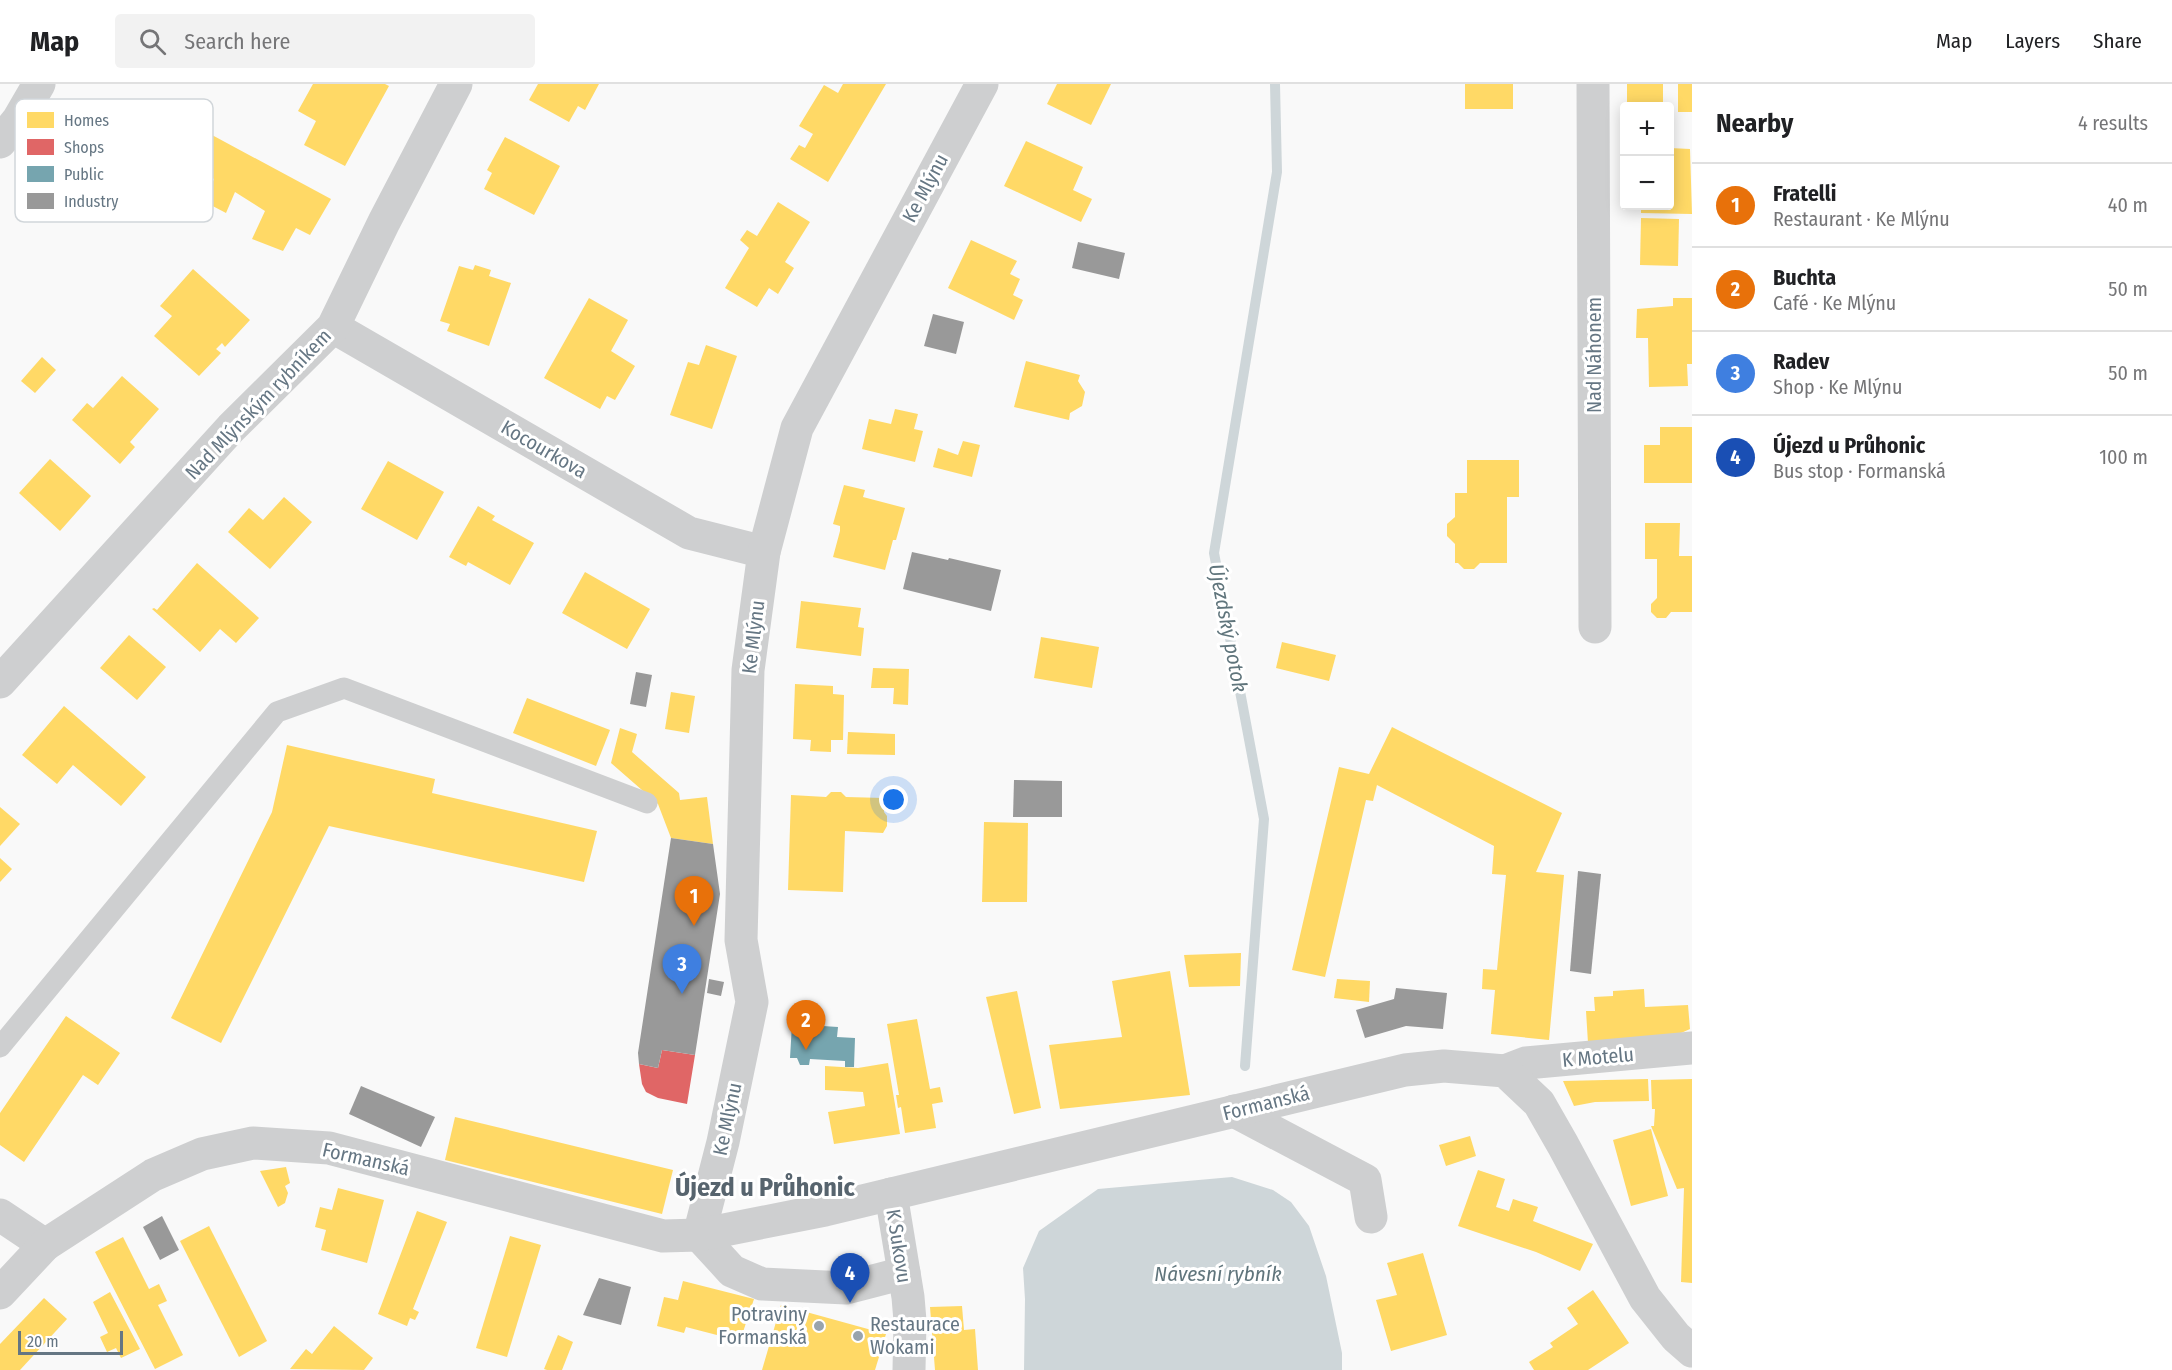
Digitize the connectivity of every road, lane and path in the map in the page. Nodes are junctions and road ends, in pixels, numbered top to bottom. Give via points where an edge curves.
1 (39, 84) edge
2 (456, 84) edge
3 (982, 84) edge
4 (1593, 84) edge
5 (30, 99) edge
6 (15, 124) edge
7 (0, 142) edge
8 (333, 327) junction
9 (764, 552) junction
10 (1595, 627) dead end
11 (0, 682) edge
12 (647, 803) dead end
13 (0, 1047) edge
14 (1692, 1048) edge
15 (1505, 1071) junction
16 (1234, 1111) junction
17 (891, 1194) junction
18 (0, 1215) edge
19 (1371, 1216) dead end
20 (699, 1235) junction
21 (45, 1245) junction
22 (904, 1273) junction
23 (0, 1293) edge
24 (1692, 1351) edge
25 (909, 1370) edge

1 - 5 street
2 - 8 street, Nad Mlýnským rybníkem
3 - 9 street, Ke Mlýnu via 797,428
4 - 10 street, Nad Náhonem
6 - 7 street
8 - 9 street, Kocourkova via 689,533
8 - 11 street, Nad Mlýnským rybníkem via 231,428
9 - 20 street, Ke Mlýnu via 748,670 741,940 752,1002
12 - 13 lane via 344,688 277,712
14 - 15 street, K Motelu via 1526,1063
15 - 16 street, Formanská via 1444,1066 1405,1070
15 - 24 street via 1539,1103 1645,1298
16 - 17 street, Formanská
16 - 19 street via 1365,1180
17 - 20 street, Formanská
17 - 22 street, K Sukovu
18 - 21 street
20 - 21 street, Formanská via 663,1236 329,1148 253,1143 202,1154 153,1175
20 - 22 street via 732,1271 762,1284 846,1288
21 - 23 street, Formanská
22 - 25 street, K Sukovu via 910,1321

